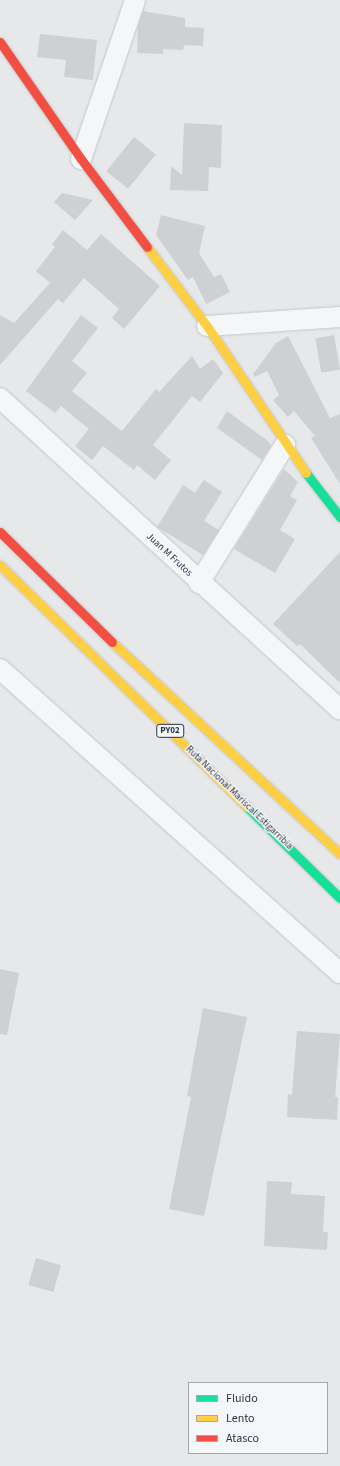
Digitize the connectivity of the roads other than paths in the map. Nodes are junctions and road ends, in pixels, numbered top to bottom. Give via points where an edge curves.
1 (135, 0) edge
2 (0, 42) edge
3 (82, 159) junction
4 (340, 317) edge
5 (207, 326) junction
6 (0, 398) edge
7 (285, 444) junction
8 (340, 517) edge
9 (0, 532) edge
10 (0, 565) edge
11 (199, 583) junction
12 (0, 669) edge
13 (340, 710) edge
14 (340, 854) edge
15 (340, 898) edge
16 (340, 973) edge

1 - 3 street
2 - 3 main road
3 - 5 main road
4 - 5 street
5 - 7 main road
6 - 11 street, Juan M Frutos
7 - 8 main road
7 - 11 street
9 - 14 main road, PY02 via 95,627
10 - 15 main road, Ruta Nacional Mariscal Estigarribia / PY02
11 - 13 street, Juan M Frutos
12 - 16 street

